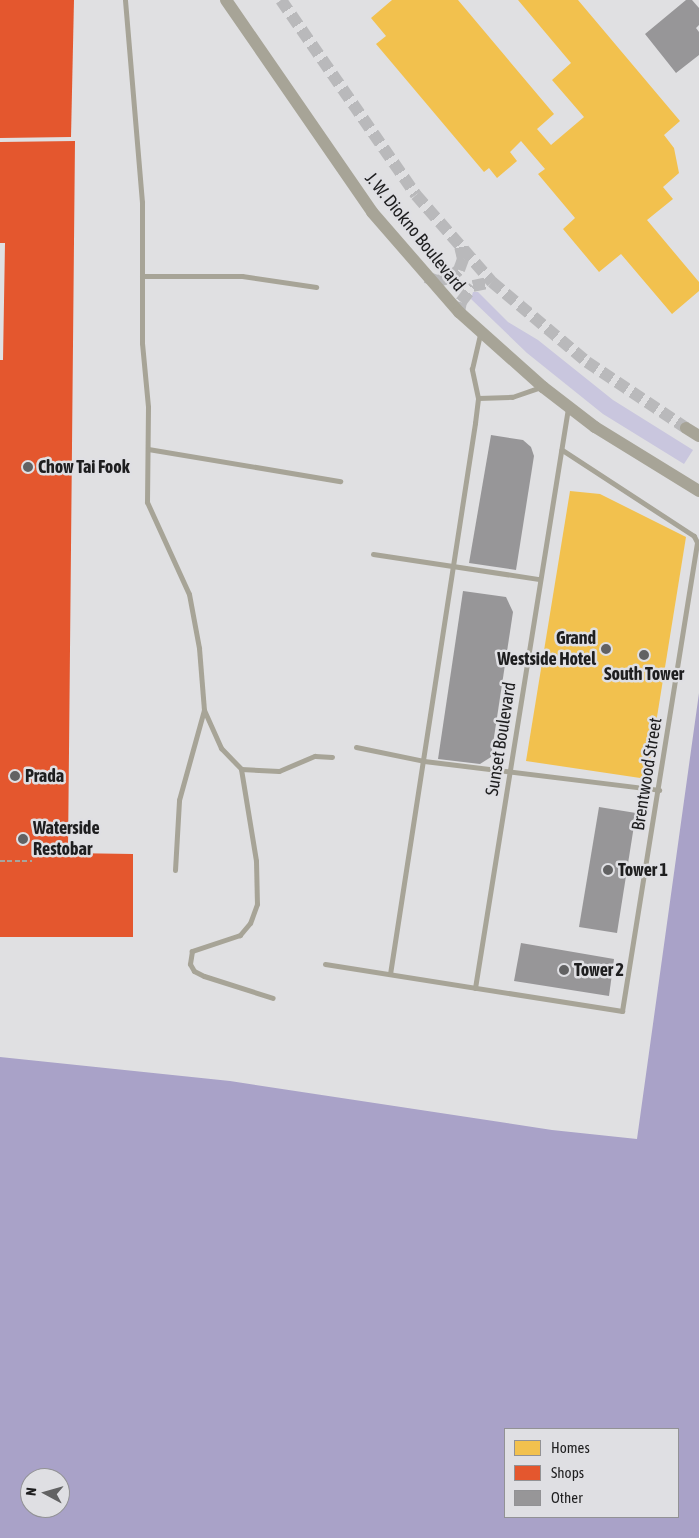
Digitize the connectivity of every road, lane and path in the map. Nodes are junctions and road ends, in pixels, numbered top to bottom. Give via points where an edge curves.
1 (125, 0) edge
2 (226, 0) edge
3 (142, 276) junction
4 (316, 287) dead end
5 (481, 331) junction
6 (543, 387) junction
7 (478, 398) junction
8 (569, 407) junction
9 (686, 428) tunnel mouth
10 (699, 436) edge
11 (148, 449) junction
12 (562, 450) junction
13 (340, 481) dead end
14 (699, 491) edge
15 (373, 554) dead end
16 (452, 566) junction
17 (539, 578) junction
18 (204, 710) junction
19 (356, 747) dead end
20 (332, 757) dead end
21 (424, 761) junction
22 (241, 769) junction
23 (510, 771) junction
24 (659, 790) junction
25 (0, 861) edge
26 (32, 861) dead end
27 (175, 870) dead end
28 (325, 964) dead end
29 (390, 974) junction
30 (475, 988) junction
31 (273, 998) dead end

1 - 3 lane via 142,202
2 - 5 street, J. W. Diokno Boulevard via 372,212 426,277
3 - 4 lane via 242,276
3 - 11 lane
5 - 6 street, J. W. Diokno Boulevard
5 - 7 lane via 472,369
6 - 7 lane via 512,397
6 - 8 street, J. W. Diokno Boulevard
7 - 16 lane
8 - 12 lane, Sunset Boulevard
8 - 14 street, J. W. Diokno Boulevard via 595,427
9 - 10 street
11 - 13 lane
11 - 18 lane via 147,502 189,594 199,648
12 - 17 lane, Sunset Boulevard
12 - 24 lane, Brentwood Street via 686,531 697,542
15 - 16 lane
16 - 17 lane
16 - 21 lane
17 - 23 lane, Sunset Boulevard
18 - 22 lane via 221,748
18 - 27 lane via 179,800
19 - 21 lane
20 - 22 lane via 315,756 279,771
21 - 23 lane
21 - 29 lane
22 - 31 lane via 250,812 258,904 250,923 240,935 198,947 192,951 190,964 194,971 204,976
23 - 24 lane
23 - 30 lane, Sunset Boulevard
24 - 30 lane, Brentwood Street via 622,1011
25 - 26 path
28 - 29 lane
29 - 30 lane

